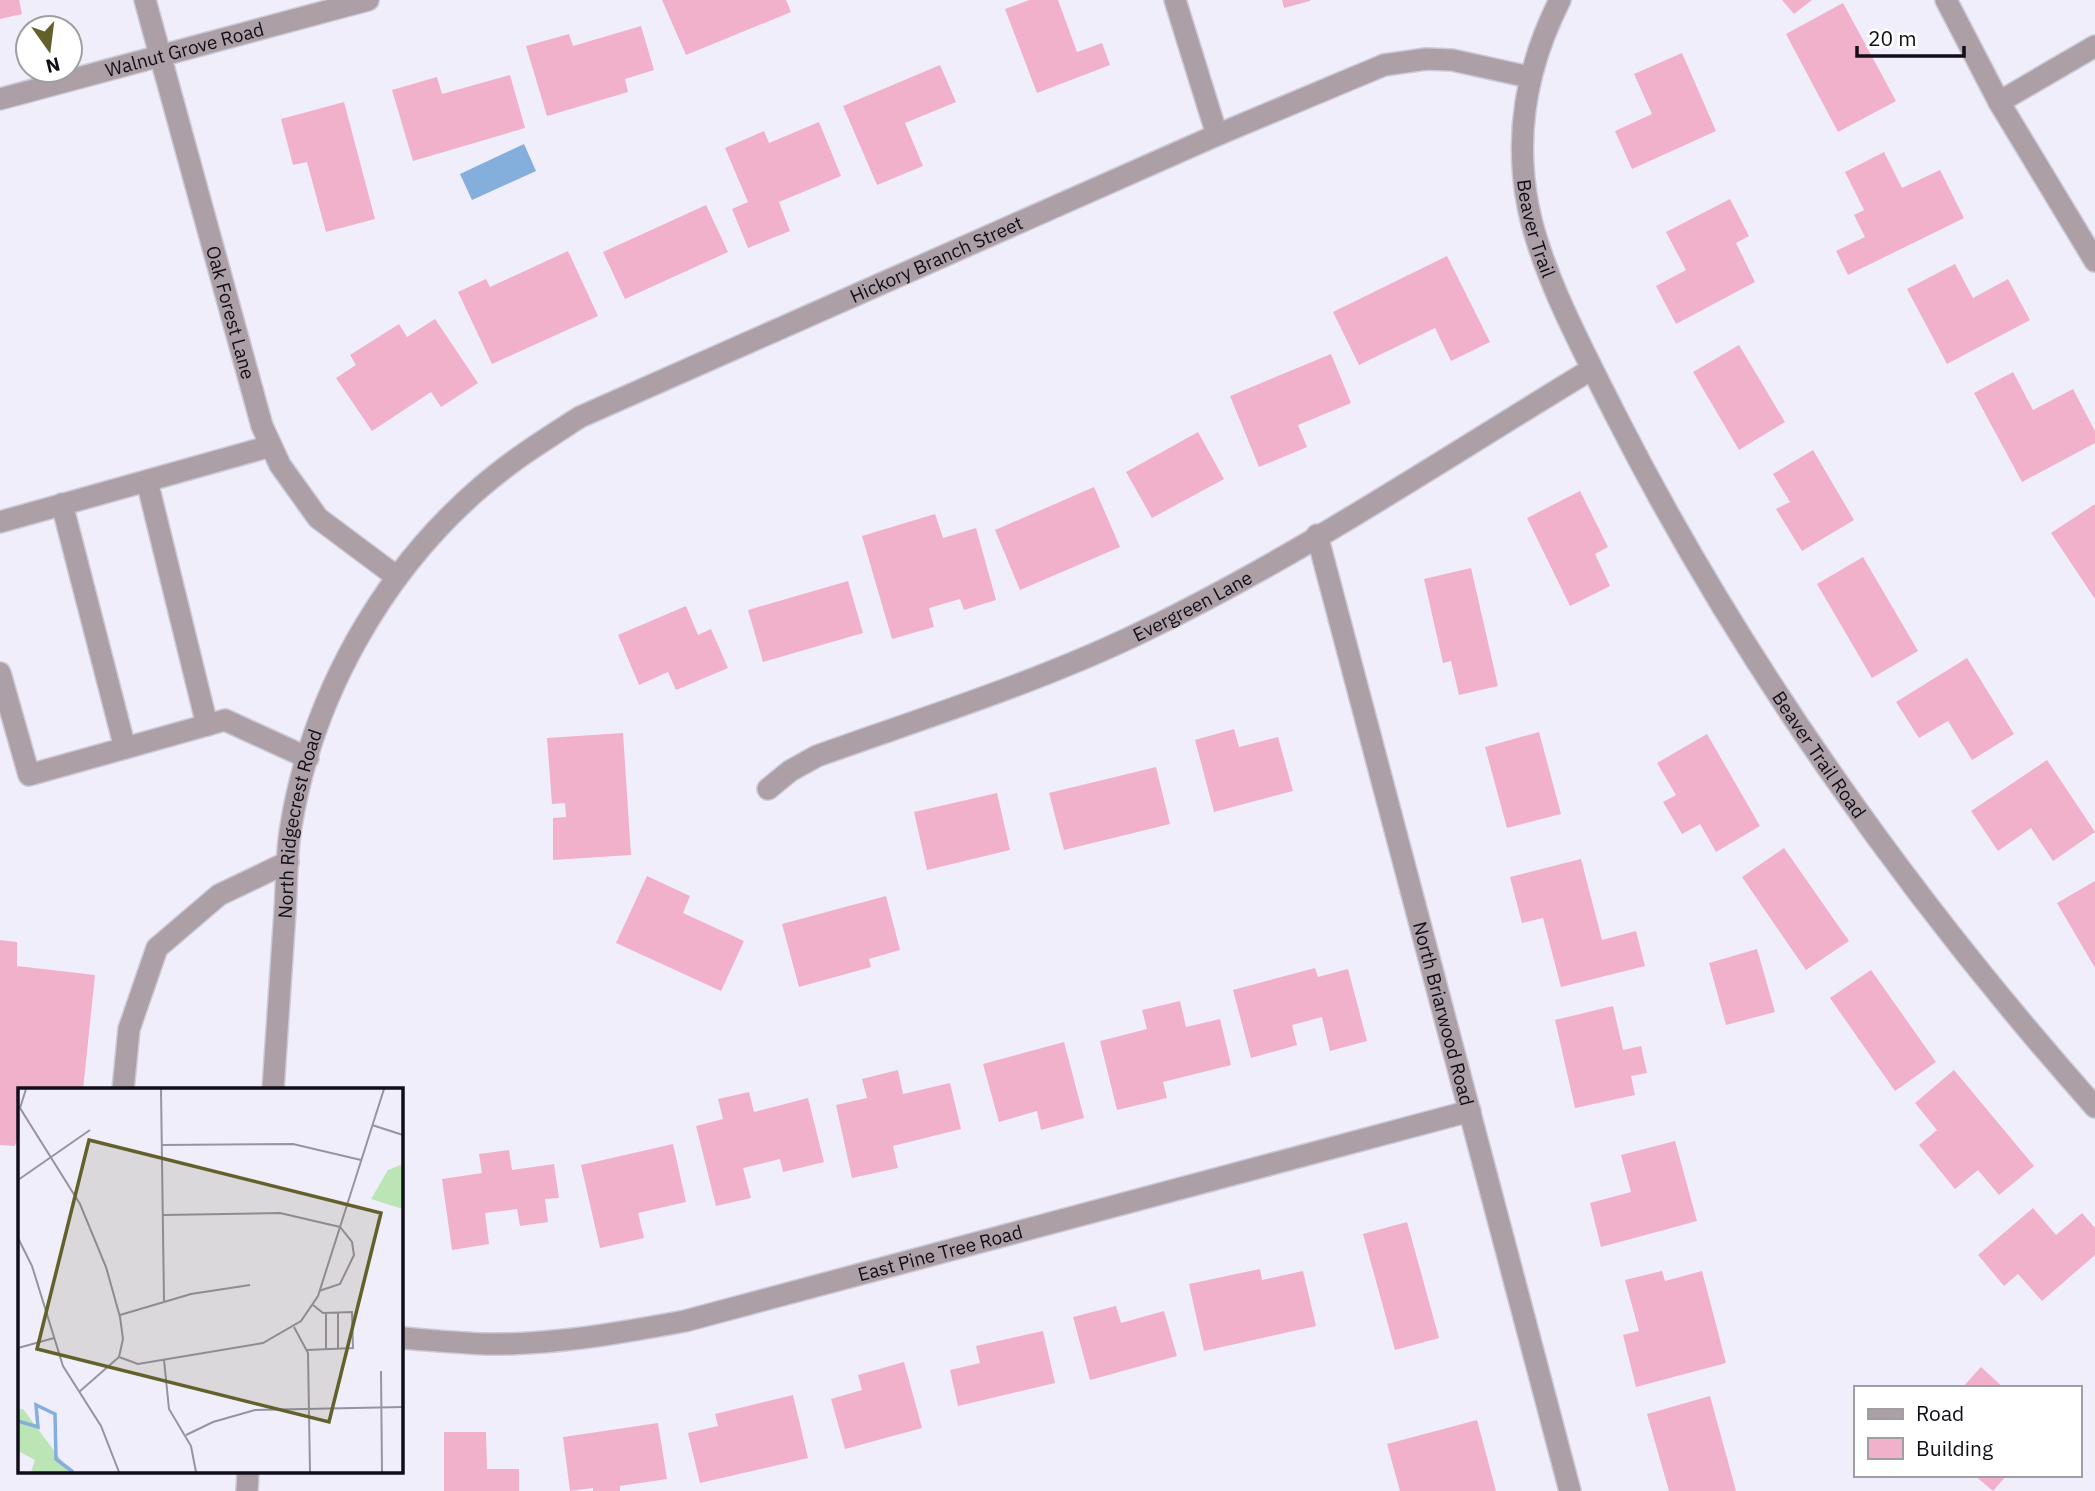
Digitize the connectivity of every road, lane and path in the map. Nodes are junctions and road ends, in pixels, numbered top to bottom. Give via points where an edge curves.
1 (145, 0) edge
2 (368, 0) edge
3 (1175, 0) edge
4 (1560, 0) edge
5 (1946, 0) edge
6 (2095, 46) edge
7 (160, 56) junction
8 (1529, 77) junction
9 (0, 99) edge
10 (1999, 102) junction
11 (1217, 135) junction
12 (2095, 261) edge
13 (1592, 369) junction
14 (271, 446) junction
15 (147, 481) junction
16 (62, 504) junction
17 (0, 522) edge
18 (1317, 536) junction
19 (397, 577) junction
20 (0, 673) edge
21 (207, 725) junction
22 (125, 748) junction
23 (308, 758) junction
24 (768, 789) dead end
25 (288, 862) junction
26 (123, 1088) edge
27 (273, 1088) edge
28 (2095, 1107) edge
29 (1470, 1111) junction
30 (402, 1338) edge
31 (1570, 1491) edge

1 - 7 street, Oak Forest Lane
2 - 7 street, Walnut Grove Road
3 - 11 street
4 - 8 street, Beaver Trail
5 - 10 street
6 - 10 street
7 - 9 street, Walnut Grove Road
7 - 14 street, Oak Forest Lane
8 - 11 street, Hickory Branch Street via 1452,60 1384,65
8 - 13 street, Beaver Trail via 1522,144 1528,210
10 - 12 street
11 - 19 street, Hickory Branch Street via 580,417 528,449 481,487 437,529
13 - 18 street, Evergreen Lane
13 - 28 street, Beaver Trail Road via 1652,486 1764,669 1851,799 1957,942
14 - 15 street
14 - 19 street, Oak Forest Lane via 318,518
15 - 16 street
15 - 21 street
16 - 17 street
16 - 22 street
18 - 24 street, Evergreen Lane via 1145,631 1040,675 817,756
18 - 29 street, North Briarwood Road
19 - 23 street, North Ridgecrest Road via 362,630 331,694
20 - 22 street via 29,775
21 - 22 street
21 - 23 street via 225,720
23 - 25 street, North Ridgecrest Road via 290,827
25 - 26 street via 219,895 157,948 129,1029
25 - 27 street, North Ridgecrest Road
29 - 30 street, East Pine Tree Road via 685,1321 608,1335 528,1342
29 - 31 street, North Briarwood Road

